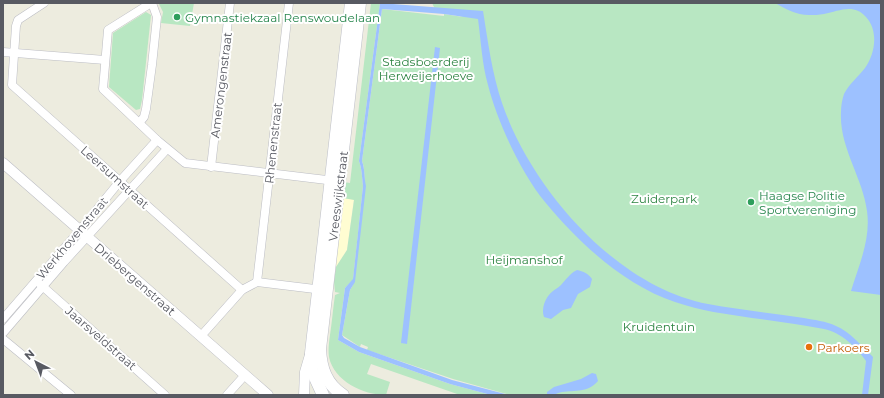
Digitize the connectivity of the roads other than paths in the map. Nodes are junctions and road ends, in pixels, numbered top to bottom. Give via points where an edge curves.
1 (44, 3) edge
2 (152, 3) edge
3 (230, 3) edge
4 (289, 3) edge
5 (351, 3) edge
6 (360, 3) edge
7 (3, 52) edge
8 (14, 53) junction
9 (106, 60) junction
10 (139, 123) junction
11 (157, 140) junction
12 (167, 148) junction
13 (3, 164) edge
14 (211, 167) junction
15 (269, 174) junction
16 (120, 181) junction
17 (335, 181) junction
18 (129, 189) junction
19 (84, 234) junction
20 (36, 281) junction
21 (257, 282) junction
22 (43, 287) junction
23 (242, 290) junction
24 (322, 290) junction
25 (3, 318) edge
26 (3, 333) edge
27 (201, 336) junction
28 (3, 339) edge
29 (311, 353) junction
30 (244, 375) junction
31 (329, 392) edge
32 (72, 395) edge
33 (165, 395) edge
34 (227, 395) edge
35 (268, 395) edge
36 (304, 395) edge
37 (342, 395) edge

1 - 8 street, Leersumstraat via 18,20
2 - 9 street via 108,30
2 - 10 street via 157,17 146,109
3 - 14 street, Amerongenstraat
4 - 15 street, Rhenenstraat
5 - 17 main road, Vreeswijkstraat
6 - 17 main road, Vreeswijkstraat
7 - 8 street
8 - 9 street
8 - 16 street, Leersumstraat via 12,85
9 - 10 street via 103,89
10 - 11 street
11 - 12 street
11 - 16 street, Werkhovenstraat
12 - 14 street via 185,164
12 - 18 street, Werkhovenstraat
13 - 19 street, Driebergenstraat
14 - 15 street
15 - 17 street
15 - 21 street, Rhenenstraat
16 - 18 street, Leersumstraat
16 - 19 street, Werkhovenstraat
17 - 24 main road, Vreeswijkstraat
18 - 19 street, Werkhovenstraat
18 - 23 street, Leersumstraat
19 - 20 street, Werkhovenstraat
19 - 22 street, Werkhovenstraat
19 - 27 street, Driebergenstraat
20 - 22 street, Jaarsveldstraat
20 - 25 street, Werkhovenstraat
21 - 23 street
21 - 24 street
22 - 26 street, Werkhovenstraat
22 - 33 street, Jaarsveldstraat
23 - 27 street
24 - 29 main road, Vreeswijkstraat
24 - 31 main road, Vreeswijkstraat via 320,358
27 - 30 street, Driebergenstraat
28 - 32 street
29 - 31 main road, Vreeswijkstraat via 312,371
29 - 36 street, Vreeswijkstraat via 305,372
30 - 34 street
30 - 35 street, Driebergenstraat
31 - 37 main road, Vreeswijkstraat

